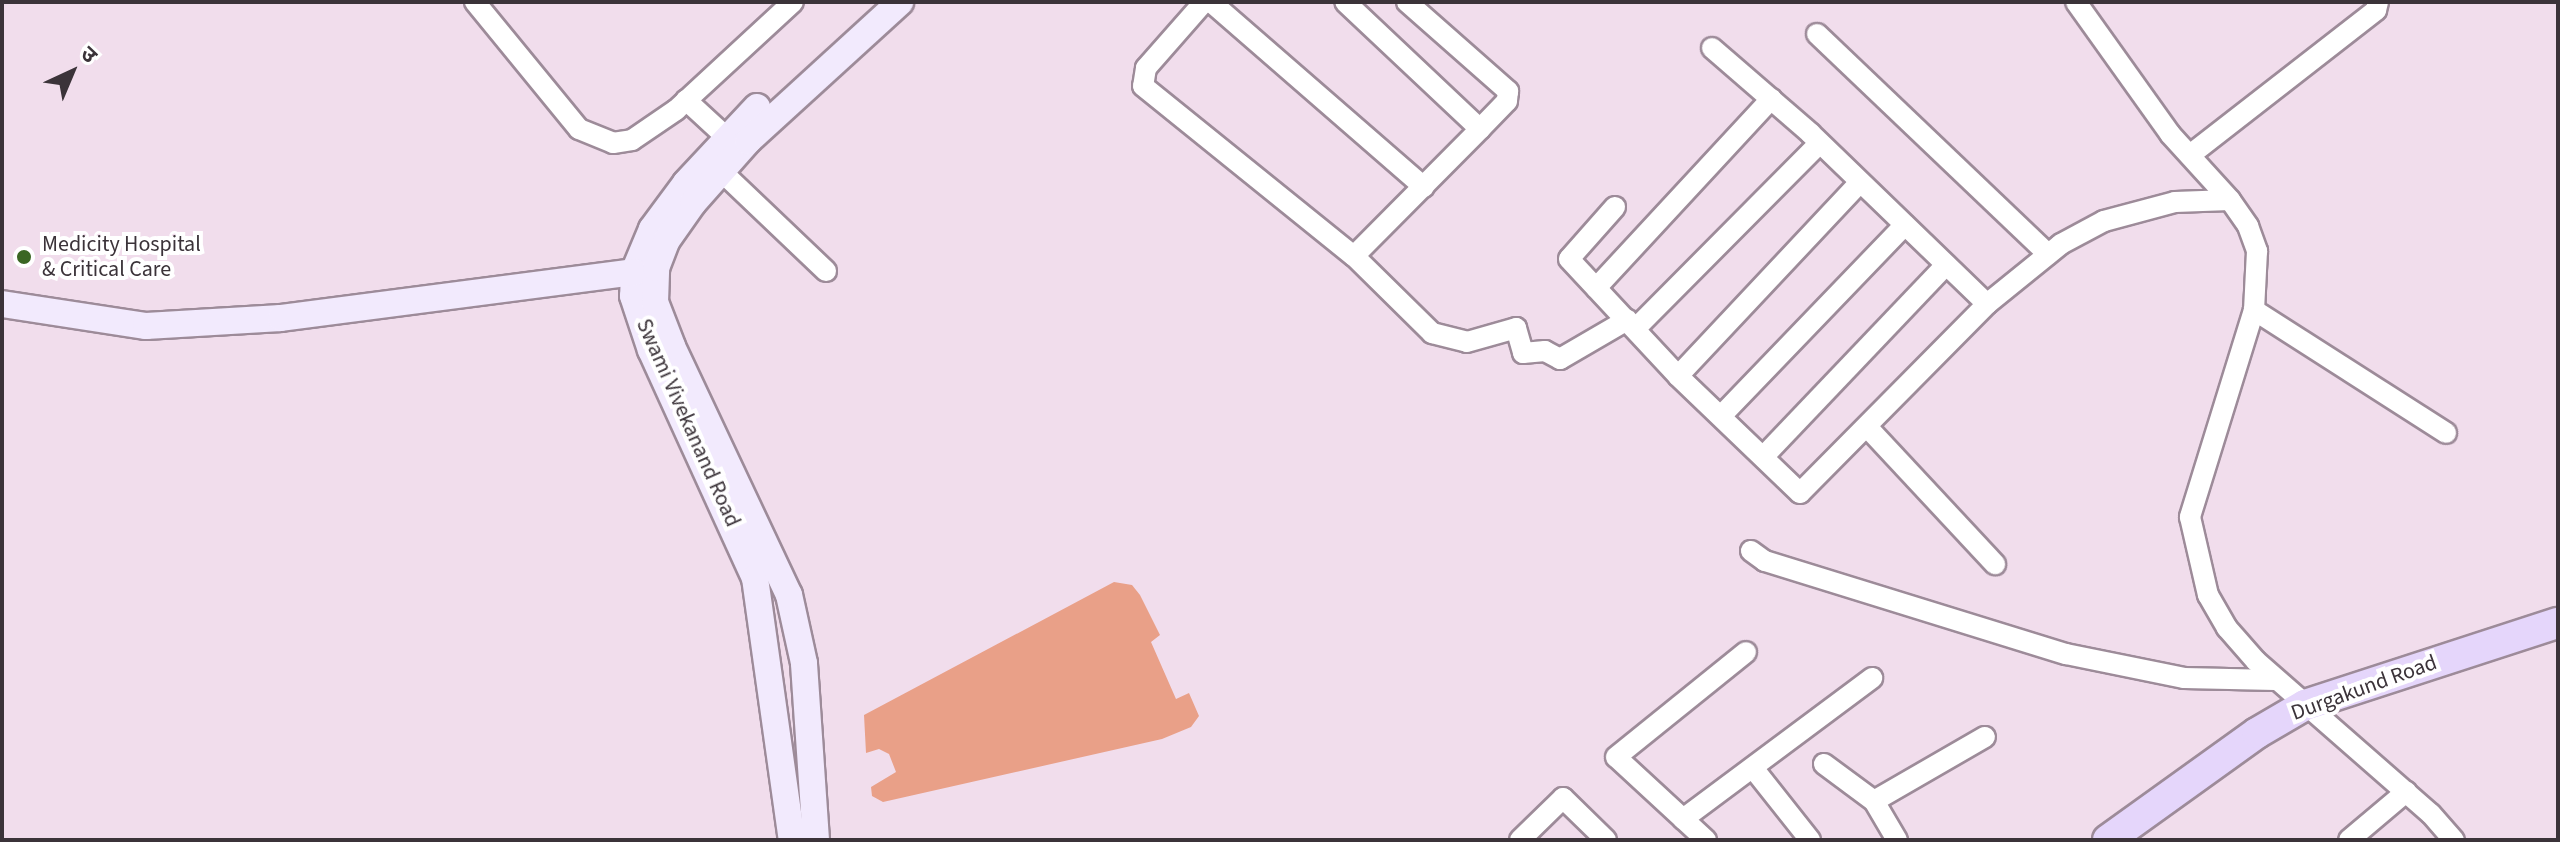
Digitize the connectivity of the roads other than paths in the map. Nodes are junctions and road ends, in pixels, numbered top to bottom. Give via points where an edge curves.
1 (475, 2) edge
2 (793, 2) edge
3 (877, 2) edge
4 (900, 2) edge
5 (1204, 2) edge
6 (1211, 2) edge
7 (1345, 2) edge
8 (1407, 2) edge
9 (2076, 2) edge
10 (2378, 2) edge
11 (1817, 34) dead end
12 (1712, 48) dead end
13 (1771, 99) junction
14 (686, 100) junction
15 (1480, 129) junction
16 (1820, 143) junction
17 (733, 144) junction
18 (2190, 155) junction
19 (721, 171) junction
20 (1860, 182) junction
21 (1424, 187) junction
22 (2230, 200) junction
23 (1615, 207) dead end
24 (1905, 225) junction
25 (2048, 254) junction
26 (1354, 256) junction
27 (1946, 265) junction
28 (826, 271) dead end
29 (634, 272) junction
30 (1596, 288) junction
31 (2, 304) edge
32 (1987, 304) junction
33 (2254, 310) junction
34 (1631, 325) junction
35 (1678, 376) junction
36 (1721, 416) junction
37 (1869, 429) junction
38 (2446, 433) dead end
39 (1764, 456) junction
40 (1751, 551) dead end
41 (1995, 564) dead end
42 (2558, 623) edge
43 (1746, 652) dead end
44 (1872, 678) dead end
45 (2275, 680) junction
46 (2305, 705) junction
47 (1985, 737) dead end
48 (1824, 764) dead end
49 (1753, 768) junction
50 (2406, 792) junction
51 (1874, 801) junction
52 (1683, 819) junction
53 (792, 840) edge
54 (816, 840) edge
55 (1520, 840) edge
56 (1606, 840) edge
57 (1706, 840) edge
58 (1810, 840) edge
59 (1897, 840) edge
60 (2108, 840) edge
61 (2349, 840) edge
62 (2454, 840) edge

1 - 14 street via 579,129 594,138 632,140
2 - 14 street
3 - 17 street, Swami Vivekanand Road
4 - 17 street, Swami Vivekanand Road
5 - 26 street via 1146,68 1143,86
6 - 21 street
7 - 15 street
8 - 15 street via 1508,91 1507,101
9 - 18 street via 2134,87
10 - 18 street via 2376,10
11 - 25 street
12 - 13 street
13 - 16 street
13 - 30 street
14 - 17 street
15 - 21 street
16 - 20 street
16 - 34 street
17 - 19 street, Swami Vivekanand Road
17 - 29 street, Swami Vivekanand Road via 652,229
18 - 22 street
19 - 28 street
19 - 54 street, Swami Vivekanand Road via 667,240 656,268 655,302 789,595 804,663
20 - 24 street
20 - 35 street
21 - 26 street
22 - 25 street via 2135,210 2104,221
22 - 33 street via 2257,251
23 - 30 street via 1569,259
24 - 27 street
24 - 36 street
25 - 32 street
26 - 34 street via 1432,333 1467,342 1516,328 1523,353 1545,351 1560,359
27 - 32 street
27 - 39 street
29 - 31 street via 295,316 146,326
29 - 53 street, Swami Vivekanand Road via 633,296 641,327 755,578
30 - 34 street
32 - 37 street
33 - 38 street
33 - 45 street via 2196,483 2190,517 2208,595 2227,628
34 - 35 street
35 - 36 street
36 - 39 street
37 - 39 street via 1800,493
37 - 41 street
40 - 45 street via 1765,561 2066,654 2184,678
42 - 46 main road, Durgakund Road
43 - 52 street via 1616,757
44 - 49 street
45 - 46 street
46 - 50 street
46 - 60 main road, Durgakund Road via 2257,733
47 - 51 street
48 - 51 street
49 - 52 street
49 - 58 street
50 - 61 street
50 - 62 street
51 - 59 street
52 - 57 street
55 - 56 street via 1563,798

